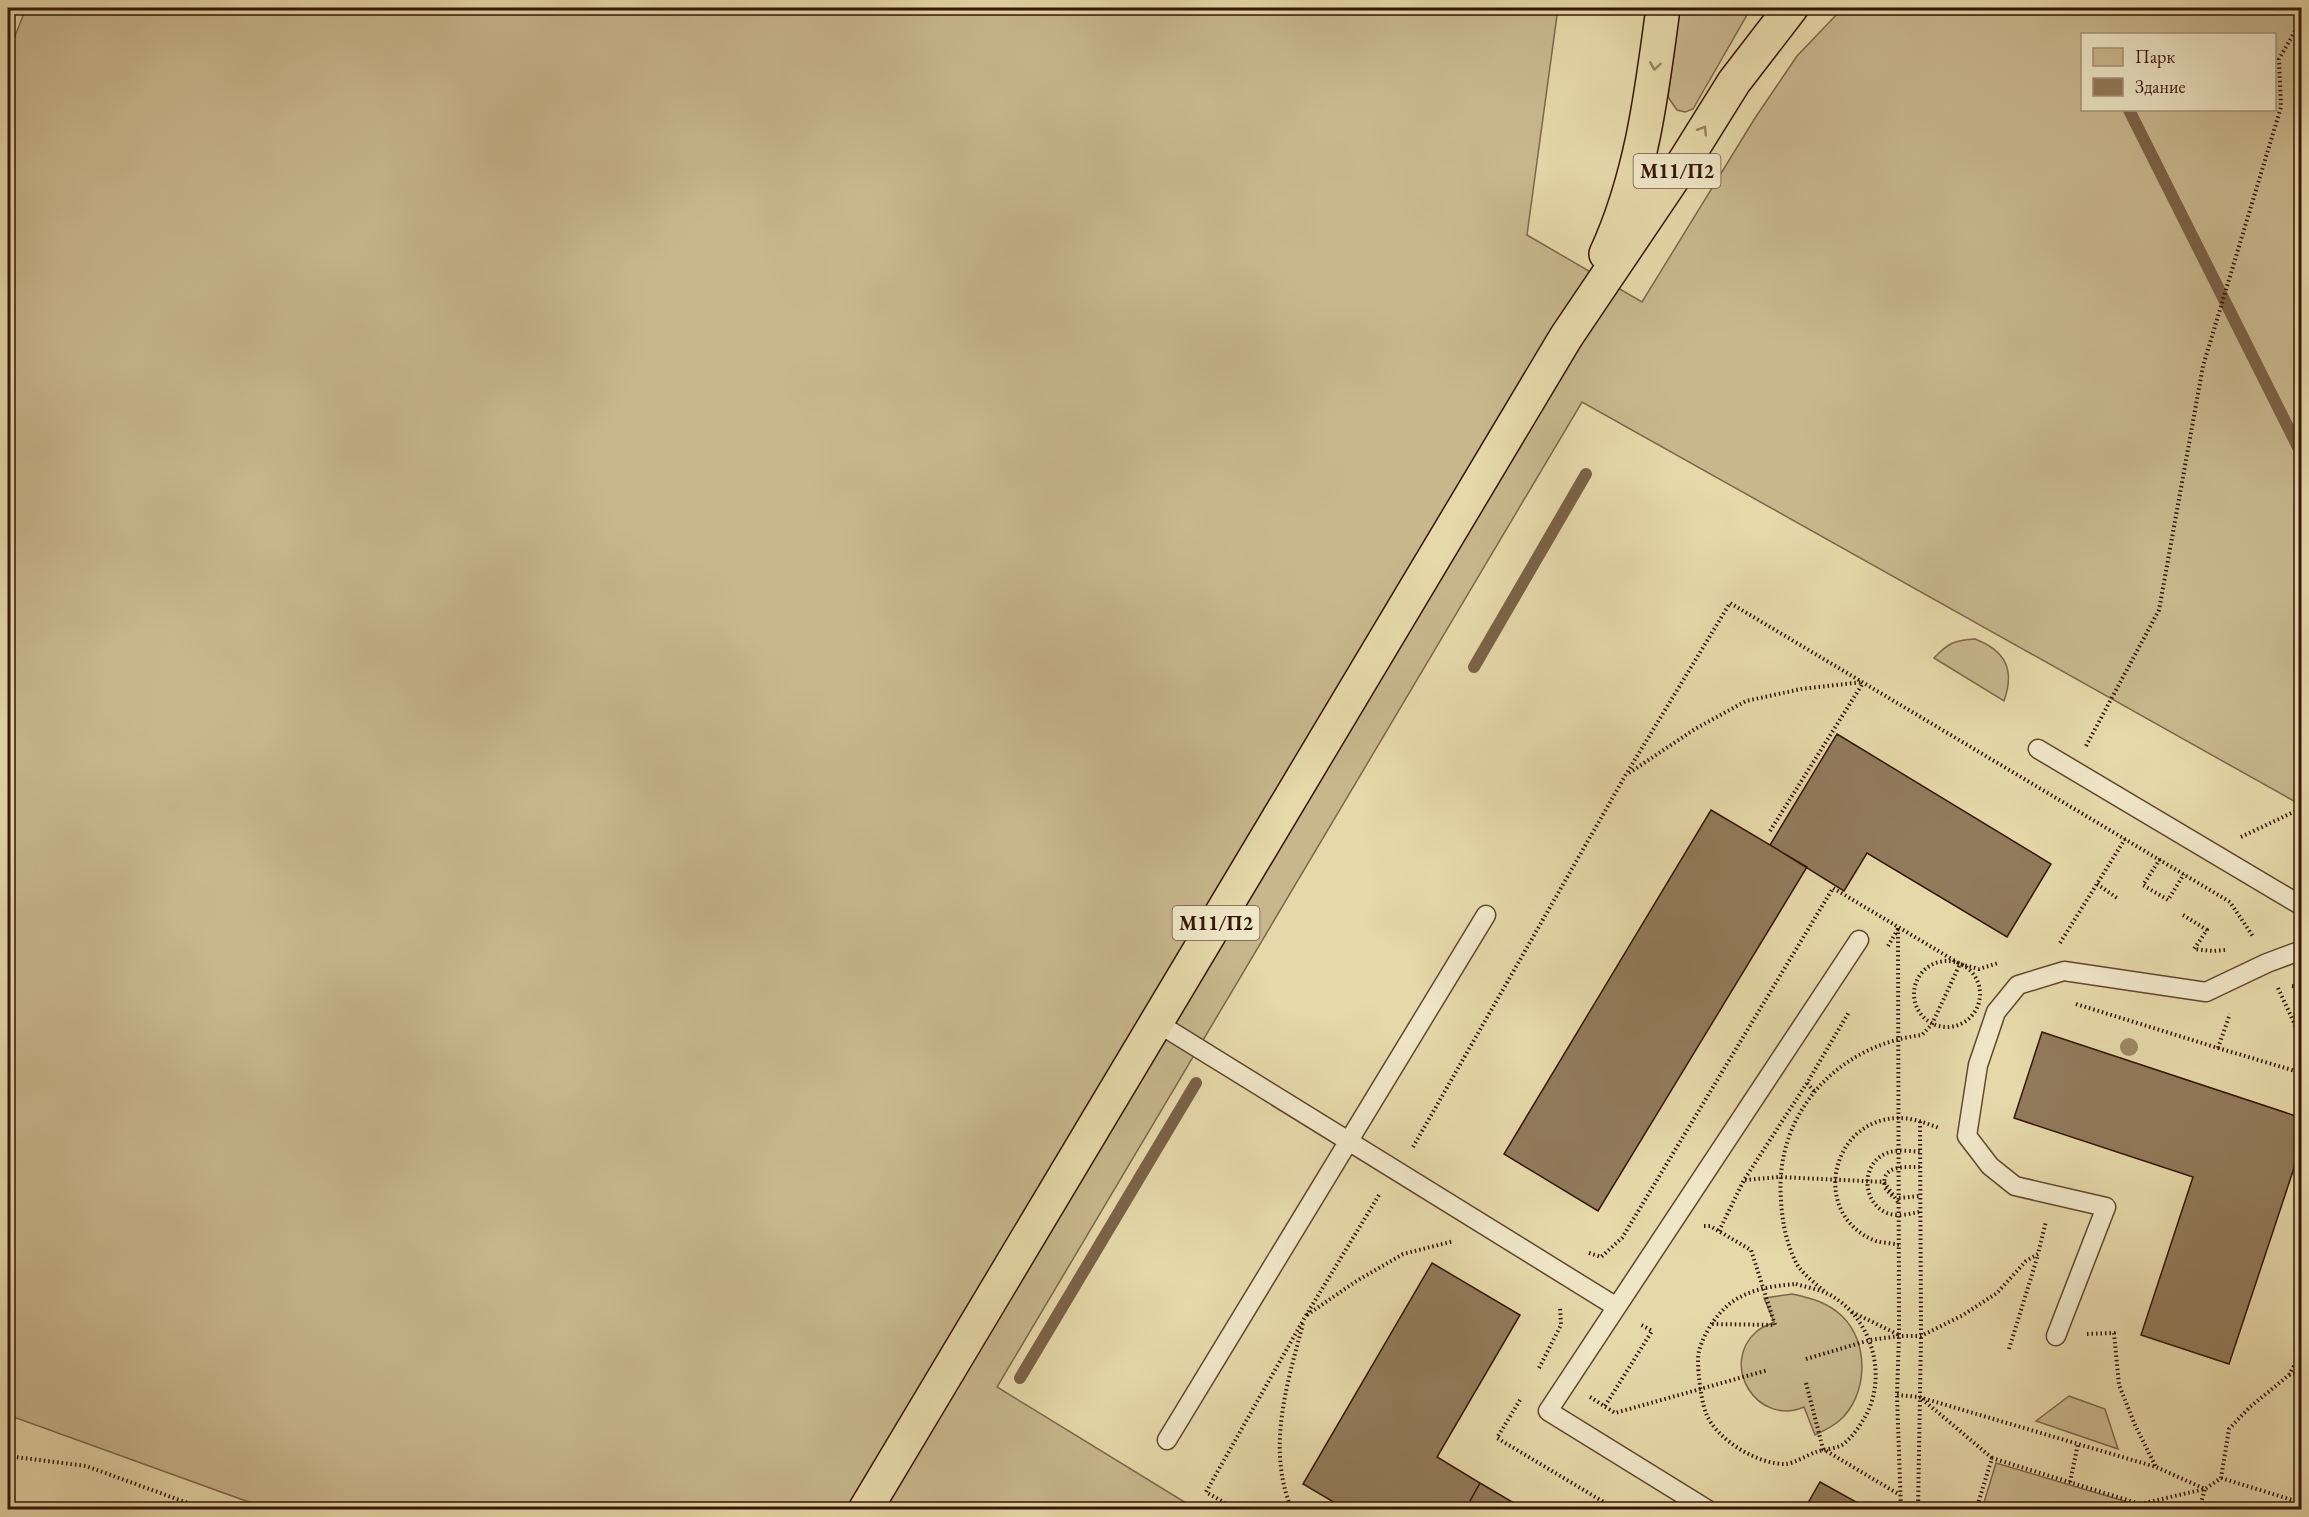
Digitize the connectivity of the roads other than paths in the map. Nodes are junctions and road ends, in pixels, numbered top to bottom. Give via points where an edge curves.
1 (1663, 8) edge
2 (1791, 8) edge
3 (1566, 337) junction
4 (2037, 749) dead end
5 (2301, 906) edge
6 (1486, 915) dead end
7 (1858, 940) dead end
8 (2301, 950) edge
9 (1156, 1022) junction
10 (1348, 1139) junction
11 (1615, 1306) junction
12 (2056, 1336) dead end
13 (1167, 1440) dead end
14 (865, 1509) edge
15 (1708, 1509) edge

1 -> 3 highway, М11/П2 via 1646,133 1618,227
3 -> 2 highway, М11/П2 via 1734,82
3 - 9 highway, М11/П2
4 - 5 lane
6 - 10 lane
7 - 11 lane
8 - 12 lane via 2206,992 2064,971 2018,986 1996,1011 1978,1065 1967,1136 1990,1166 2015,1186 2106,1207
9 - 10 lane
9 - 14 highway, М11/П2
10 - 11 lane
10 - 13 lane
11 - 15 lane via 1548,1411

